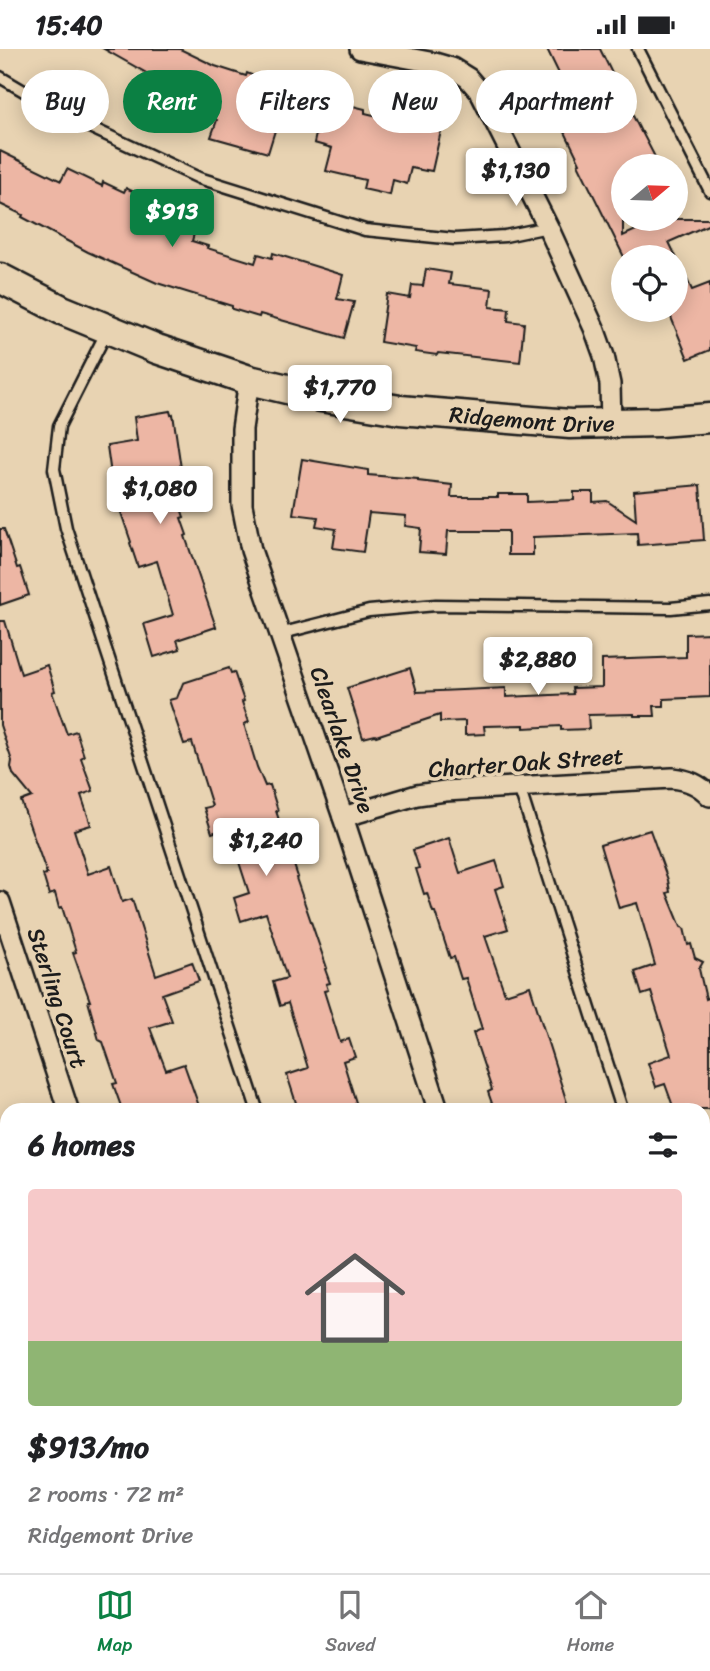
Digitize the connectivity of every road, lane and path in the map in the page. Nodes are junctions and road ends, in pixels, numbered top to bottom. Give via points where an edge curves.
1 (360, 49) edge
2 (638, 49) edge
3 (0, 78) edge
4 (710, 191) edge
5 (548, 227) junction
6 (0, 278) edge
7 (107, 330) junction
8 (249, 380) junction
9 (710, 418) edge
10 (611, 424) junction
11 (710, 604) edge
12 (279, 634) junction
13 (519, 787) junction
14 (710, 796) edge
15 (343, 817) junction
16 (0, 902) edge
17 (66, 1103) edge
18 (255, 1103) edge
19 (436, 1103) edge
20 (620, 1103) edge

1 - 5 street via 435,63 468,78 480,92
2 - 4 lane
3 - 5 lane via 68,117 199,177 365,230 455,239
5 - 10 street via 601,347 610,384
6 - 7 street, Ridgemont Drive
7 - 8 street, Ridgemont Drive
7 - 18 lane via 59,426 54,469 66,528
8 - 10 street, Ridgemont Drive via 400,410
8 - 12 street, Clearlake Drive via 242,429 242,506 251,550
9 - 10 street, Ridgemont Drive
11 - 12 lane via 671,608 436,605 369,611
12 - 15 street, Clearlake Drive
13 - 14 street, Charter Oak Street via 672,778 699,785
13 - 15 street, Charter Oak Street via 417,795
13 - 20 lane
15 - 19 street, Clearlake Drive
16 - 17 street, Sterling Court

